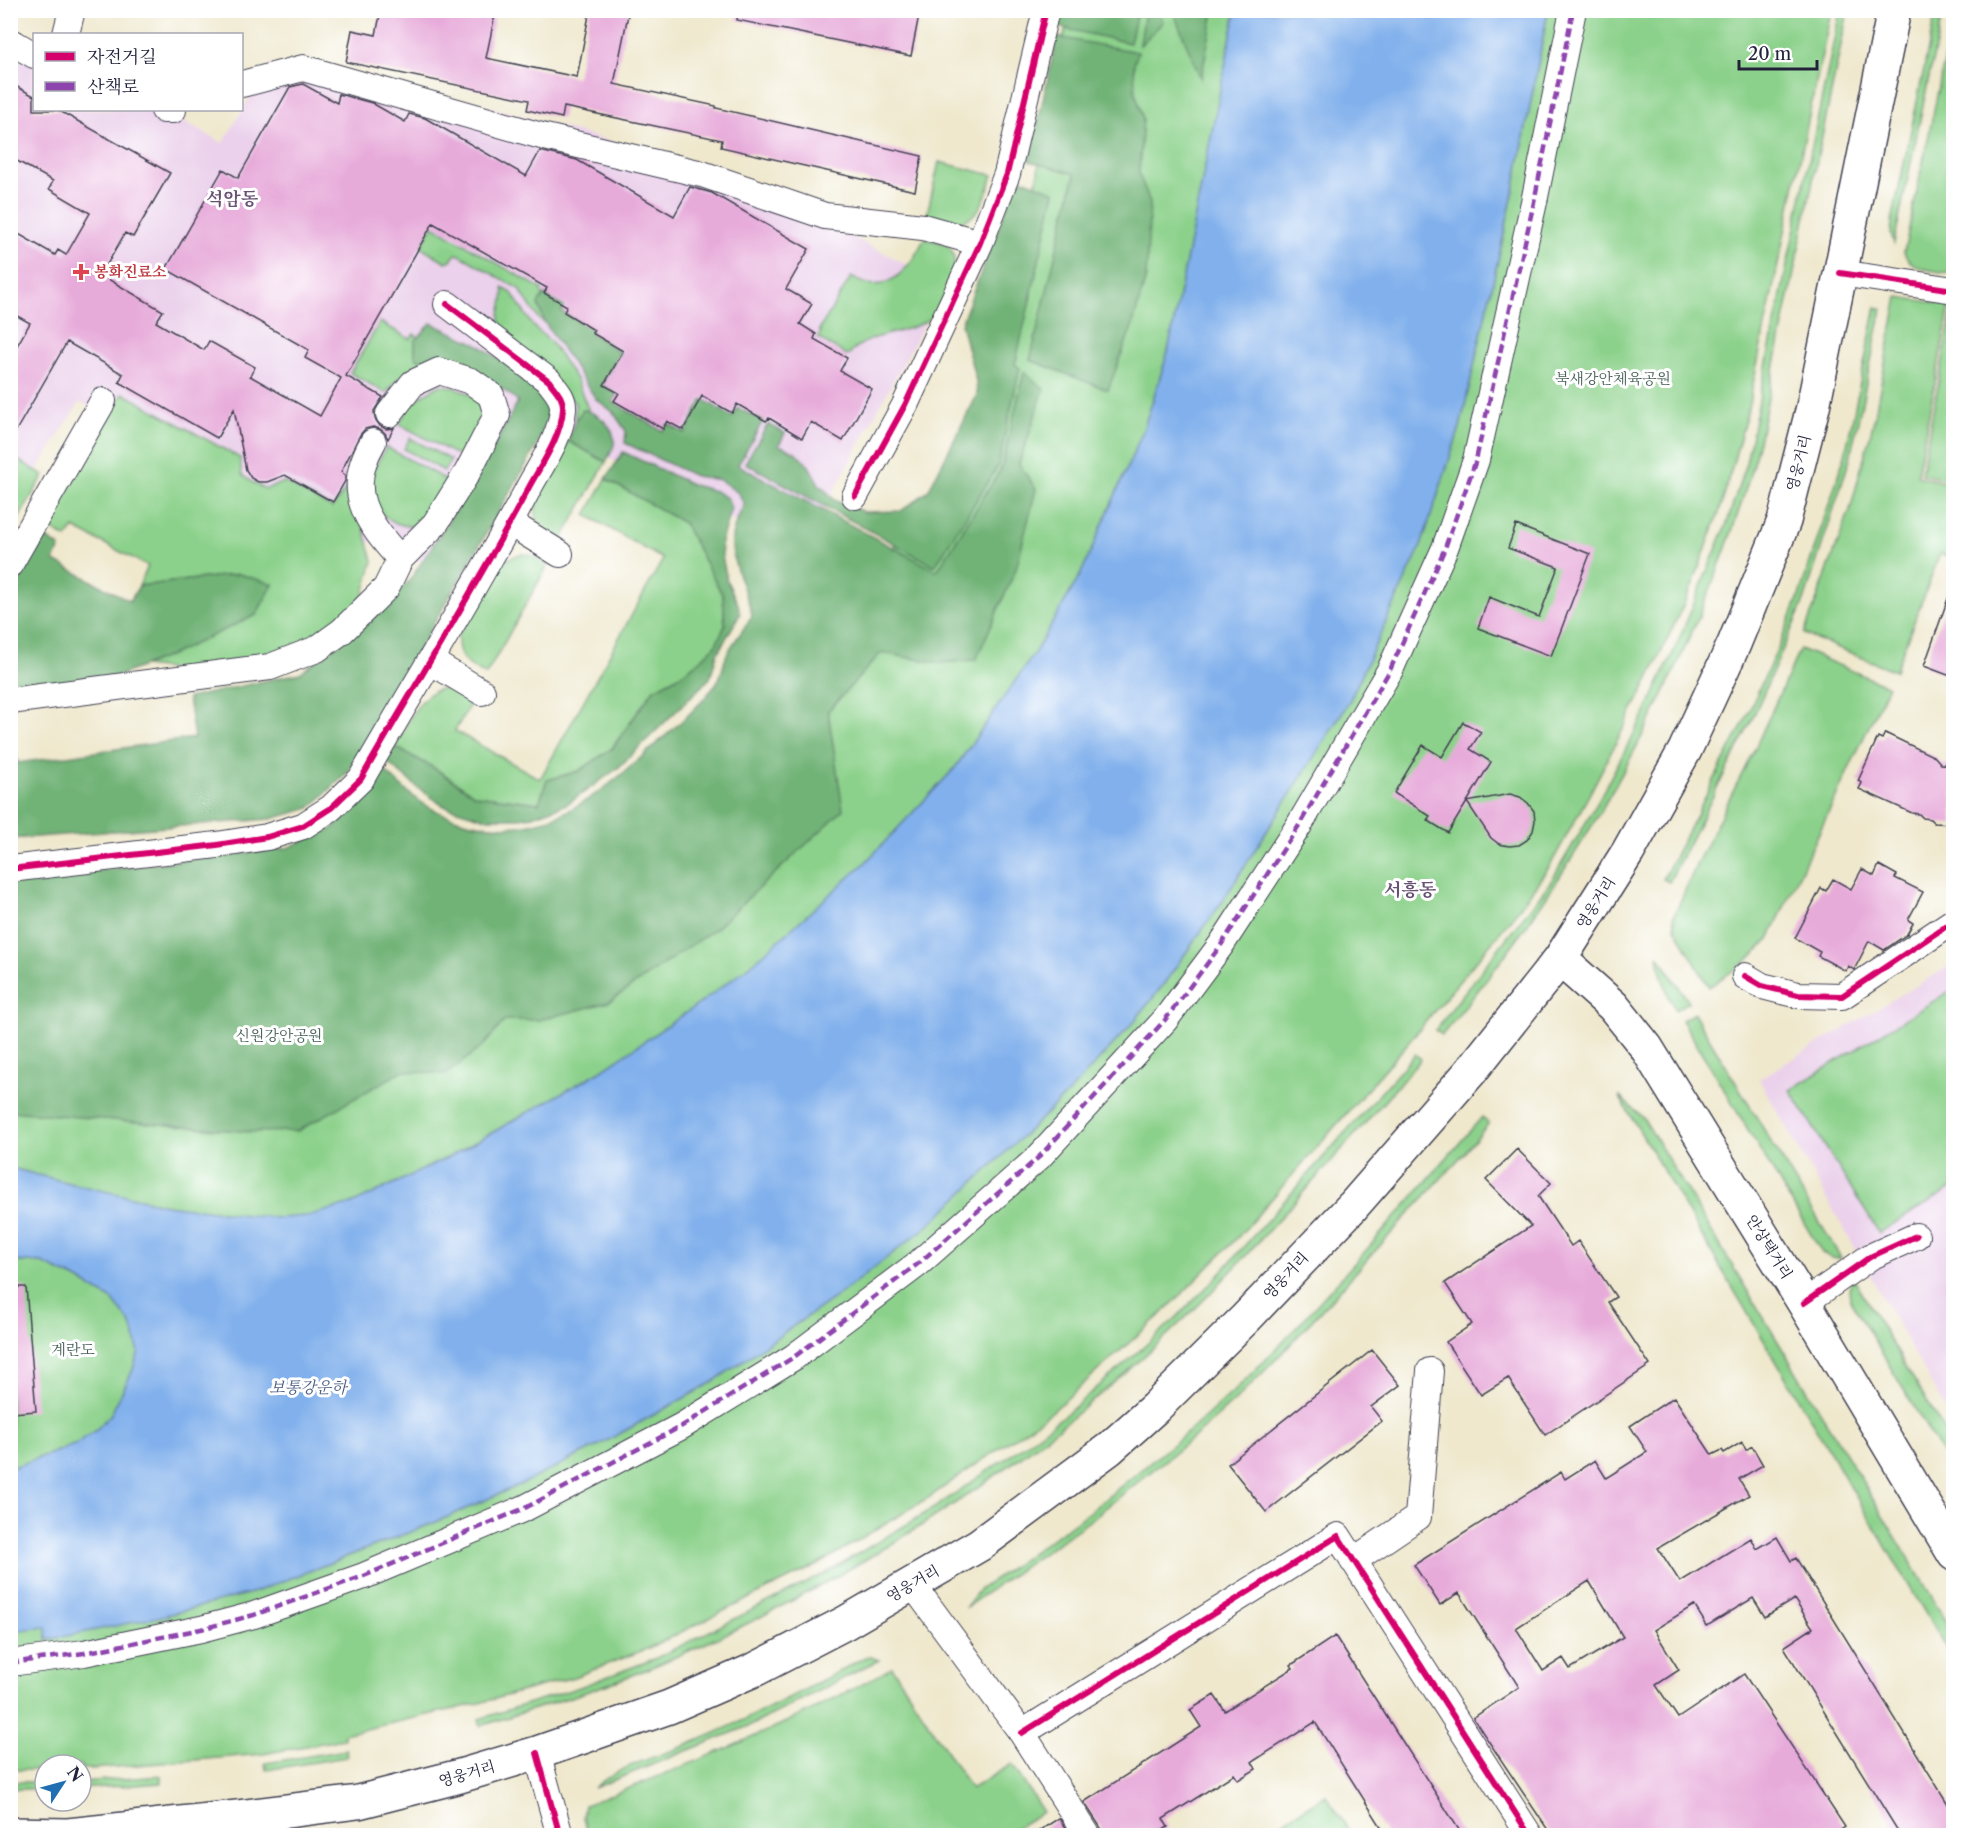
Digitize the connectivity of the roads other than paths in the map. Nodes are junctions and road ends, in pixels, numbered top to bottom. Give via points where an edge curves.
1 (72, 10) edge
2 (1046, 10) edge
3 (1573, 10) edge
4 (1894, 10) edge
5 (66, 33) edge
6 (10, 41) edge
7 (33, 54) edge
8 (243, 84) edge
9 (980, 243) junction
10 (1840, 273) junction
11 (1953, 290) edge
12 (447, 304) dead end
13 (102, 401) dead end
14 (389, 414) dead end
15 (373, 442) dead end
16 (855, 496) dead end
17 (510, 523) junction
18 (560, 554) dead end
19 (400, 559) junction
20 (10, 564) edge
21 (430, 661) junction
22 (482, 692) dead end
23 (10, 701) edge
24 (10, 869) edge
25 (1953, 921) edge
26 (1560, 959) junction
27 (1745, 976) dead end
28 (1916, 1236) dead end
29 (1804, 1303) junction
30 (1430, 1371) dead end
31 (1953, 1554) edge
32 (1353, 1561) junction
33 (912, 1585) junction
34 (10, 1663) edge
35 (1022, 1733) junction
36 (537, 1753) junction
37 (10, 1834) edge
38 (560, 1836) edge
39 (1088, 1836) edge
40 (1530, 1836) edge

1 - 5 street
2 - 9 street via 1007,174
3 - 34 street via 1476,460 1445,548 1390,670 1298,827 1221,945 1165,1020 1039,1157 919,1263 794,1357 682,1426 525,1508 364,1576 254,1615 84,1653
4 - 10 main road, 영웅거리
6 - 7 street
8 - 9 street via 303,68 545,137 702,174 825,216 924,227
9 - 16 street via 905,405
10 - 11 street
10 - 26 main road, 영웅거리 via 1784,521 1734,644 1685,750 1628,852
12 - 17 street via 549,381 560,394 563,406 555,437
13 - 20 street
14 - 19 street via 413,384 439,371 471,381 491,395 497,415 435,524
15 - 19 street via 358,479 361,504 376,533
17 - 18 street
17 - 21 street
19 - 23 street via 386,588 342,631 317,649 270,668
21 - 22 street
21 - 24 street via 361,779 331,808 303,826 217,845
25 - 27 street via 1842,996 1798,995 1762,986
26 - 29 main road, 안상택거리 via 1613,1006 1646,1047
26 - 33 main road, 영웅거리 via 1353,1206 1163,1400 1100,1456 979,1545
28 - 29 street via 1870,1257
29 - 31 main road, 안상택거리
30 - 32 street via 1418,1517
32 - 35 street via 1338,1536
32 - 40 street
33 - 35 street
33 - 36 main road, 영웅거리 via 756,1669 669,1707
35 - 39 street
36 - 37 main road, 영웅거리 via 358,1802 68,1835
36 - 38 street

